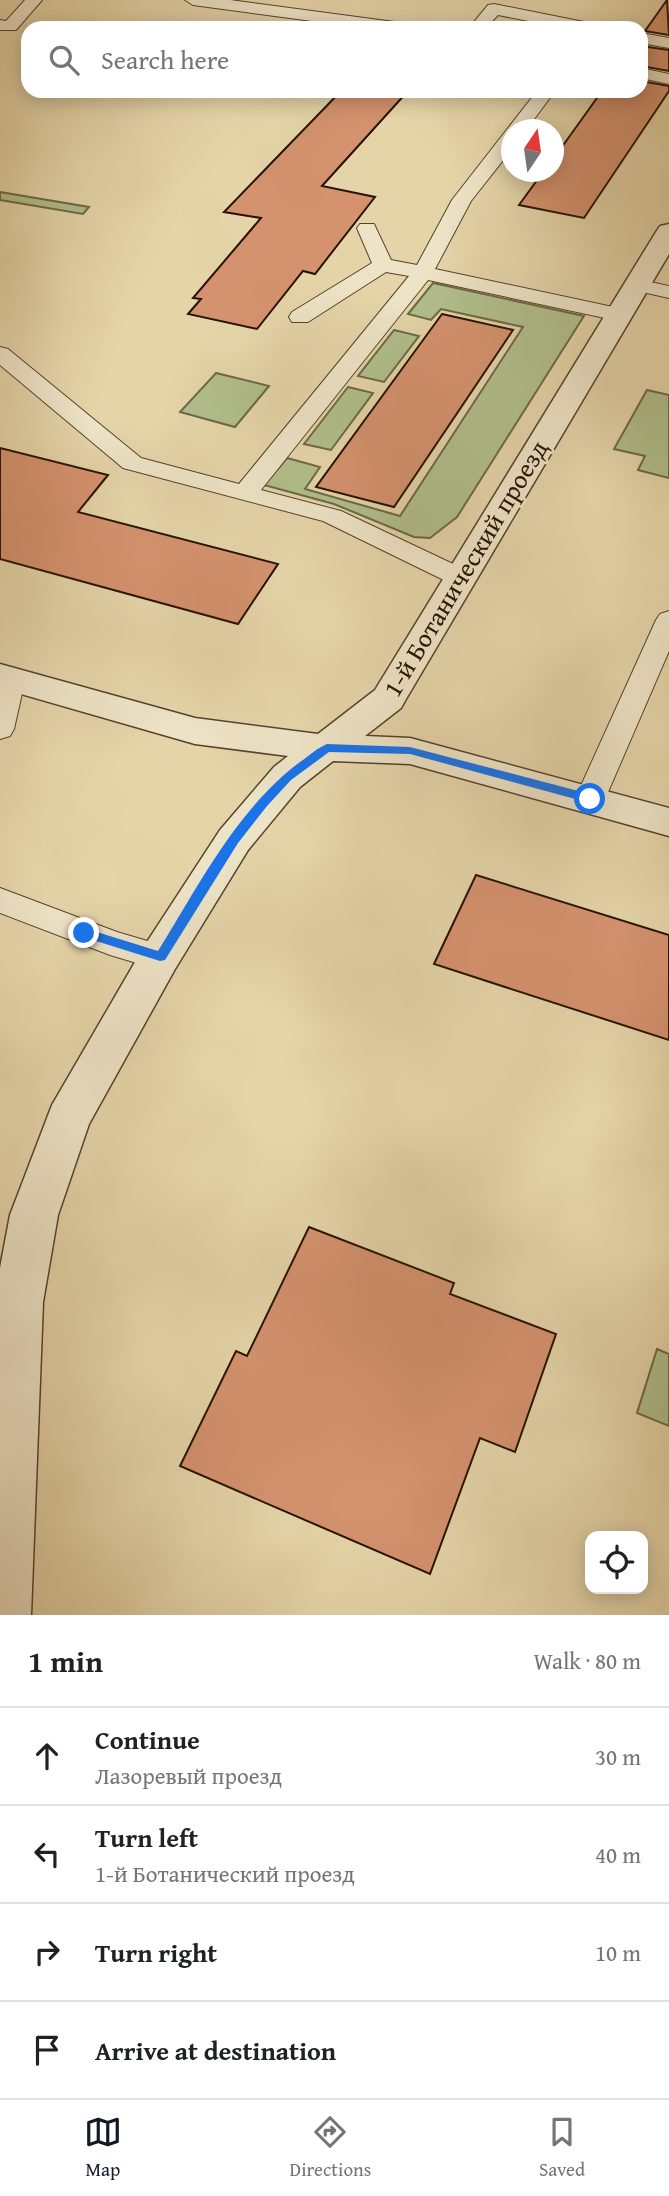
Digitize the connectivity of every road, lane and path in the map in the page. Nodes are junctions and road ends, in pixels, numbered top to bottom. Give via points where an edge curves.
1 (34, 0) edge
2 (193, 0) edge
3 (487, 5) edge
4 (350, 21) edge
5 (558, 21) edge
6 (0, 25) edge
7 (648, 39) edge
8 (669, 43) edge
9 (648, 74) edge
10 (669, 79) edge
11 (541, 98) edge
12 (524, 119) edge
13 (501, 150) edge
14 (367, 228) dead end
15 (669, 232) edge
16 (383, 265) junction
17 (423, 273) junction
18 (636, 285) junction
19 (669, 292) edge
20 (619, 314) junction
21 (300, 317) dead end
22 (0, 354) edge
23 (245, 493) junction
24 (461, 578) junction
25 (669, 620) edge
26 (5, 678) edge
27 (0, 729) edge
28 (327, 748) junction
29 (590, 799) junction
30 (669, 822) edge
31 (0, 900) edge
32 (160, 957) junction
33 (3, 1615) edge

1 - 6 lane via 10,26
2 - 4 lane
3 - 5 lane
7 - 8 lane
9 - 10 lane
11 - 12 lane
13 - 17 lane via 463,200
14 - 16 lane
15 - 18 street, 1-й Ботанический проезд
16 - 17 lane
16 - 21 lane
17 - 20 lane
17 - 23 lane
18 - 19 lane
18 - 20 street, 1-й Ботанический проезд
20 - 24 street, 1-й Ботанический проезд
22 - 23 lane via 132,463
23 - 24 lane via 332,516
24 - 28 street, 1-й Ботанический проезд via 388,699
25 - 29 lane
26 - 27 lane
26 - 28 street via 195,731
28 - 29 street via 410,751
28 - 32 street, 1-й Ботанический проезд via 287,777 263,803 234,840
29 - 30 street
31 - 32 lane
32 - 33 street, 1-й Ботанический проезд via 68,1119 34,1215 18,1302

